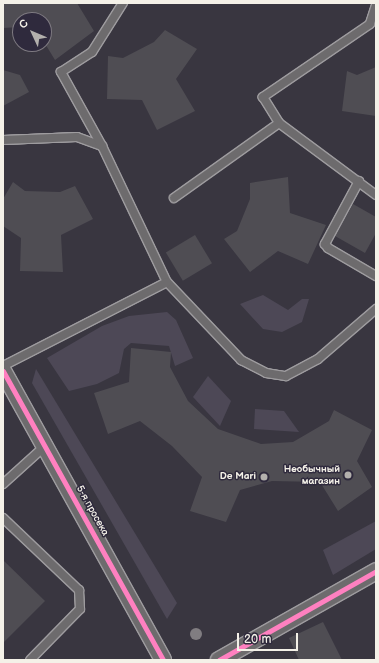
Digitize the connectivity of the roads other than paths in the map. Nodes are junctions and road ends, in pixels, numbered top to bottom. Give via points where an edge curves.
1 (123, 3) edge
2 (376, 5) edge
3 (279, 123) junction
4 (3, 140) edge
5 (102, 146) junction
6 (359, 181) junction
7 (376, 195) edge
8 (174, 198) dead end
9 (376, 276) edge
10 (167, 282) junction
11 (376, 309) edge
12 (3, 366) edge
13 (3, 372) edge
14 (45, 446) junction
15 (3, 484) edge
16 (3, 518) edge
17 (376, 571) edge
18 (30, 660) edge
19 (163, 660) edge
20 (219, 660) edge

1 - 5 lane via 92,52 61,72
2 - 3 lane via 370,24 263,97
3 - 6 lane
3 - 8 lane
4 - 5 lane via 77,137
5 - 10 lane
6 - 7 lane
6 - 9 lane via 325,244
10 - 11 lane via 241,360 266,373 286,376 318,359
10 - 12 lane
13 - 14 street, 5-я просека
14 - 15 lane
14 - 19 street, 5-я просека
16 - 18 lane via 79,590 80,609
17 - 20 street

